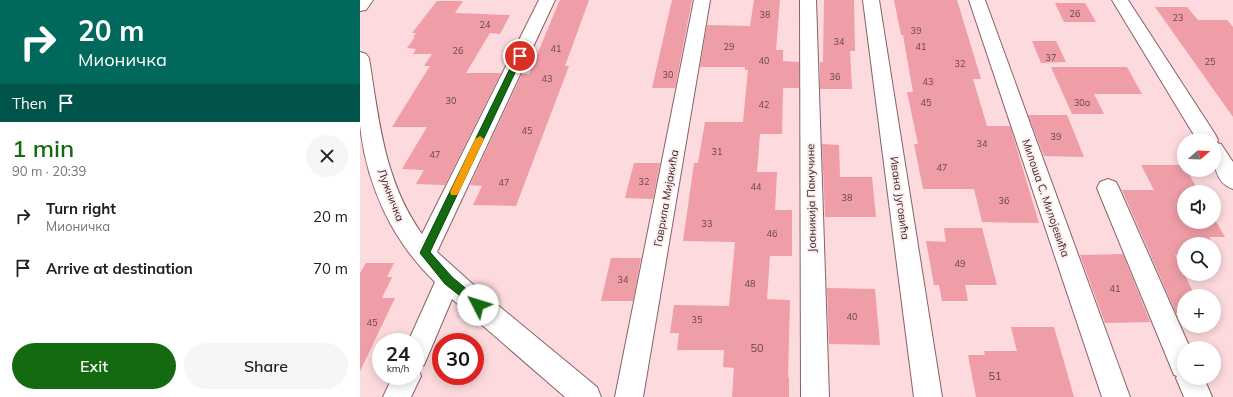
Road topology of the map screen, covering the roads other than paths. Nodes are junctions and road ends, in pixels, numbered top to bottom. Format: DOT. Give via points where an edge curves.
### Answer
graph roads {
  1 [pos="365,0"];
  2 [pos="547,0"];
  3 [pos="702,0"];
  4 [pos="808,0"];
  5 [pos="871,0"];
  6 [pos="977,0"];
  7 [pos="1120,0"];
  8 [pos="360,6"];
  9 [pos="360,58"];
  10 [pos="1204,133"];
  11 [pos="1221,161"];
  12 [pos="1233,180"];
  13 [pos="1108,188"];
  14 [pos="425,253"];
  15 [pos="448,280"];
  16 [pos="424,335"];
  17 [pos="1177,349"];
  18 [pos="402,385"];
  19 [pos="1193,385"];
  20 [pos="397,397"];
  21 [pos="586,397"];
  22 [pos="629,397"];
  23 [pos="815,397"];
  24 [pos="928,397"];
  25 [pos="1116,397"];
  26 [pos="1198,397"];
  1 -- 8 [label="street"];
  2 -- 14 [label="street"];
  3 -- 22 [label="street, Гаврила Мијакића"];
  4 -- 23 [label="street, Јоаникија Памучине"];
  5 -- 24 [label="street, Ивана Југовића"];
  6 -- 25 [label="street, Милоша С. Милојевића"];
  7 -- 10 [label="street"];
  9 -- 14 [label="street, Лужничка" via="371,130 382,179 406,233"];
  11 -- 12 [label="street"];
  13 -- 17 [label="street"];
  14 -- 15 [label="street, Лужничка"];
  15 -- 16 [label="street"];
  15 -- 21 [label="street, Лужничка"];
  18 -- 20 [label="street"];
  19 -- 26 [label="street"];
}
